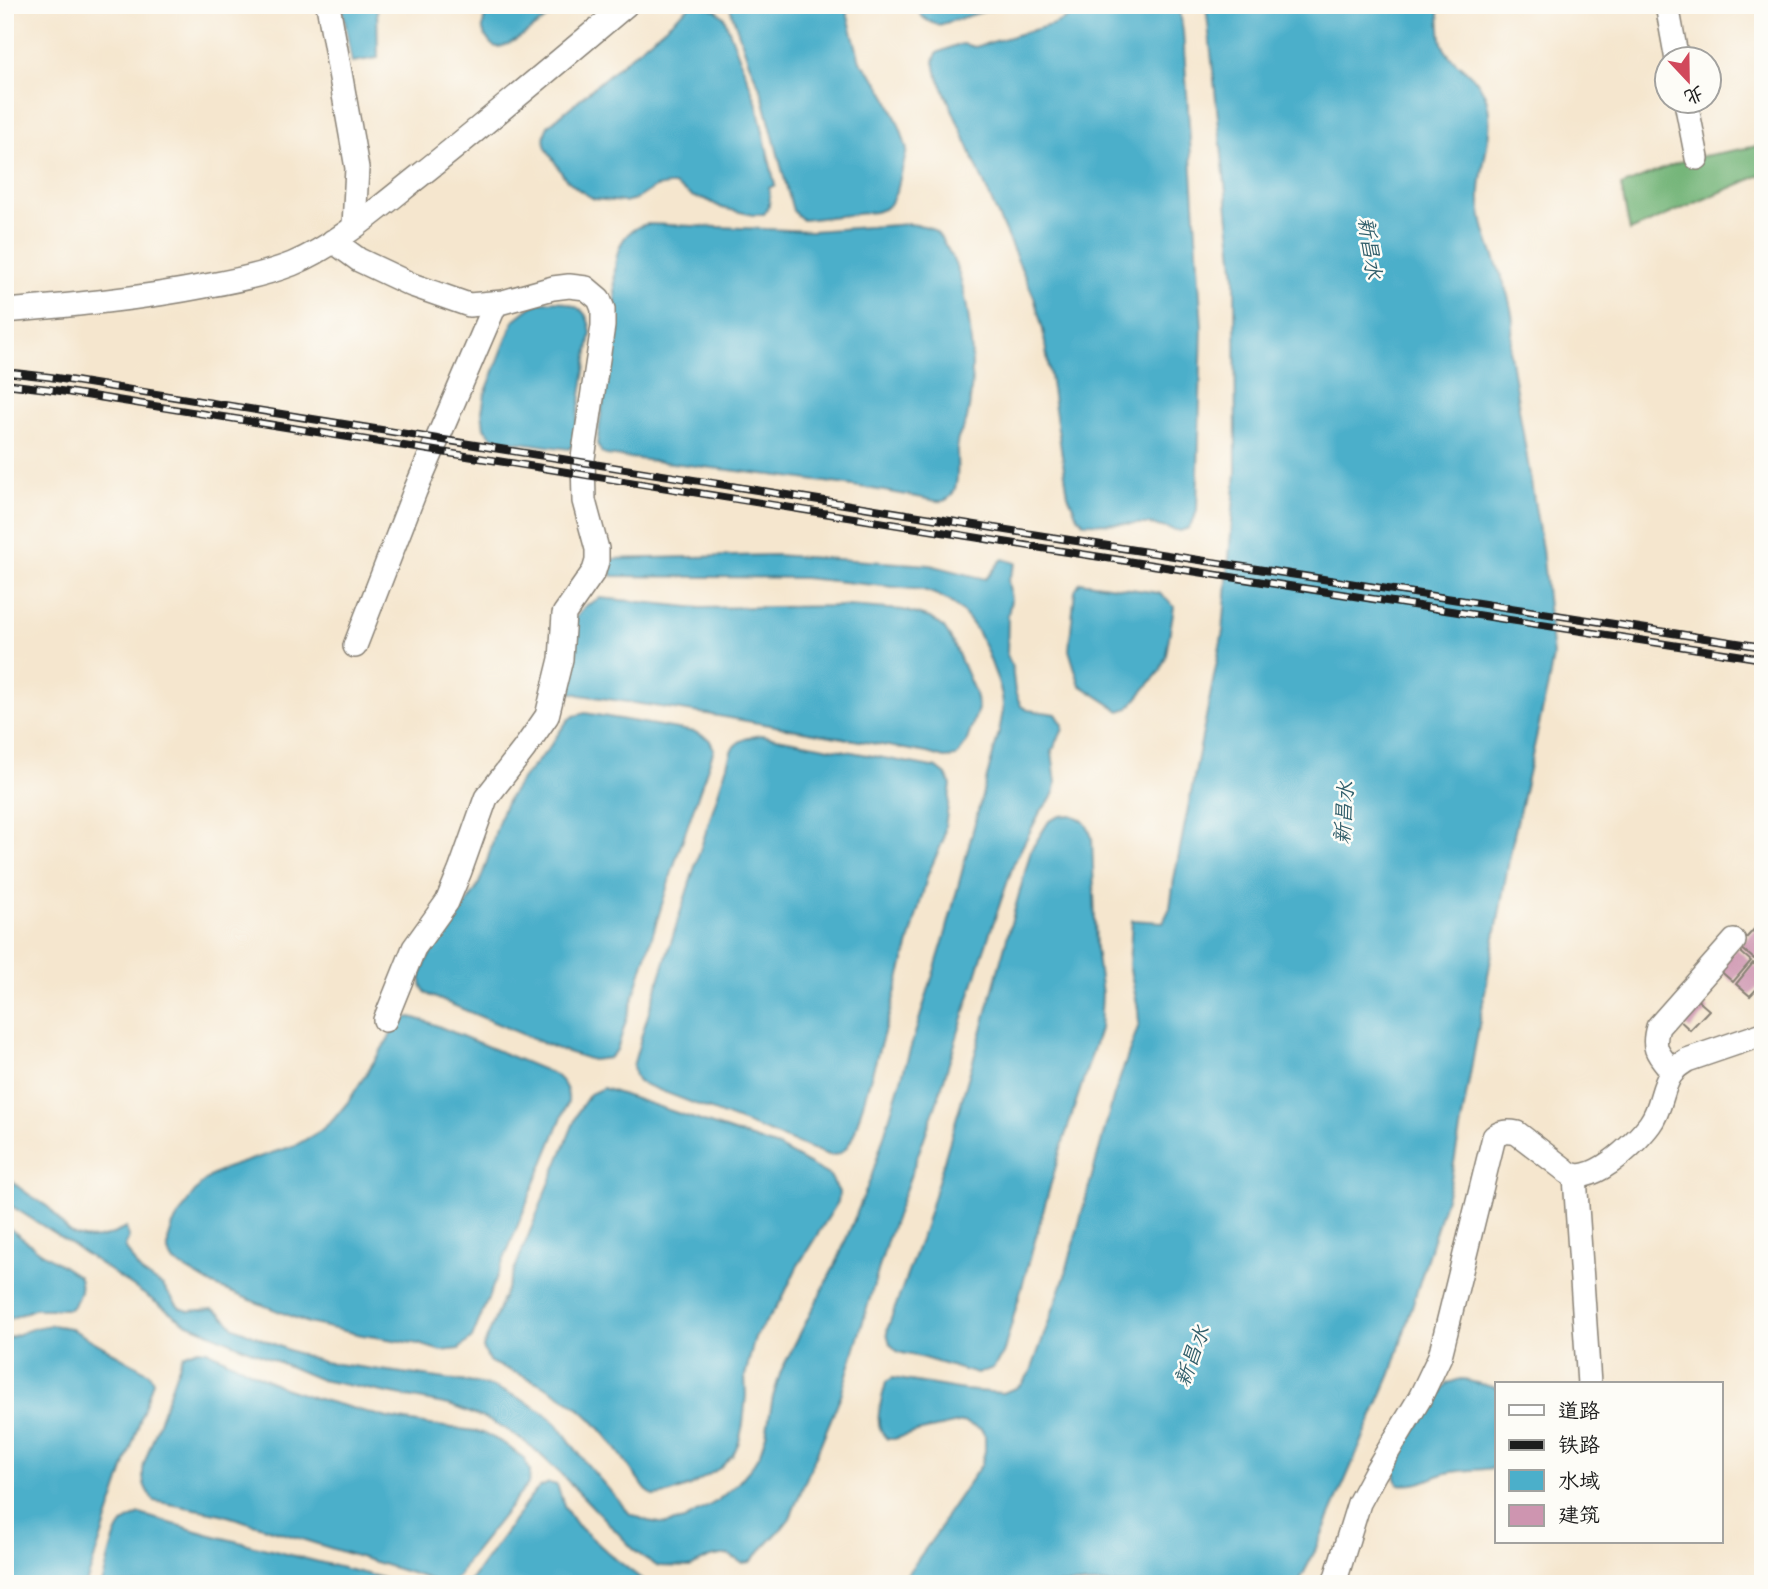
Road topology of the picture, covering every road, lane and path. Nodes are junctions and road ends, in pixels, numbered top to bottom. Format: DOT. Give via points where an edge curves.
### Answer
graph roads {
  1 [pos="328,5"];
  2 [pos="626,5"];
  3 [pos="1667,5"];
  4 [pos="1674,46"];
  5 [pos="1689,116"];
  6 [pos="1697,158"];
  7 [pos="354,226"];
  8 [pos="333,241"];
  9 [pos="496,303"];
  10 [pos="5,312"];
  11 [pos="355,646"];
  12 [pos="1734,941"];
  13 [pos="385,1020"];
  14 [pos="1763,1034"];
  15 [pos="1673,1072"];
  16 [pos="1575,1177"];
  17 [pos="1589,1382"];
  18 [pos="1335,1584"];
  1 -- 7 [label="street" via="357,167"];
  2 -- 7 [label="street"];
  3 -- 4 [label="street"];
  5 -- 6 [label="street"];
  7 -- 8 [label="street"];
  8 -- 9 [label="street" via="359,260 412,285 469,305"];
  8 -- 10 [label="street" via="291,264 219,284 114,302"];
  9 -- 11 [label="street"];
  9 -- 13 [label="street" via="569,286 586,288 603,309 583,458 584,501 597,561 564,614 561,660 547,716 486,799 456,881 414,948"];
  12 -- 15 [label="street" via="1658,1027 1656,1050"];
  14 -- 15 [label="street" via="1687,1060"];
  15 -- 16 [label="street" via="1649,1125 1604,1167"];
  16 -- 17 [label="street"];
  16 -- 18 [label="street" via="1517,1133 1503,1132 1494,1138 1440,1357 1359,1503"];
}
